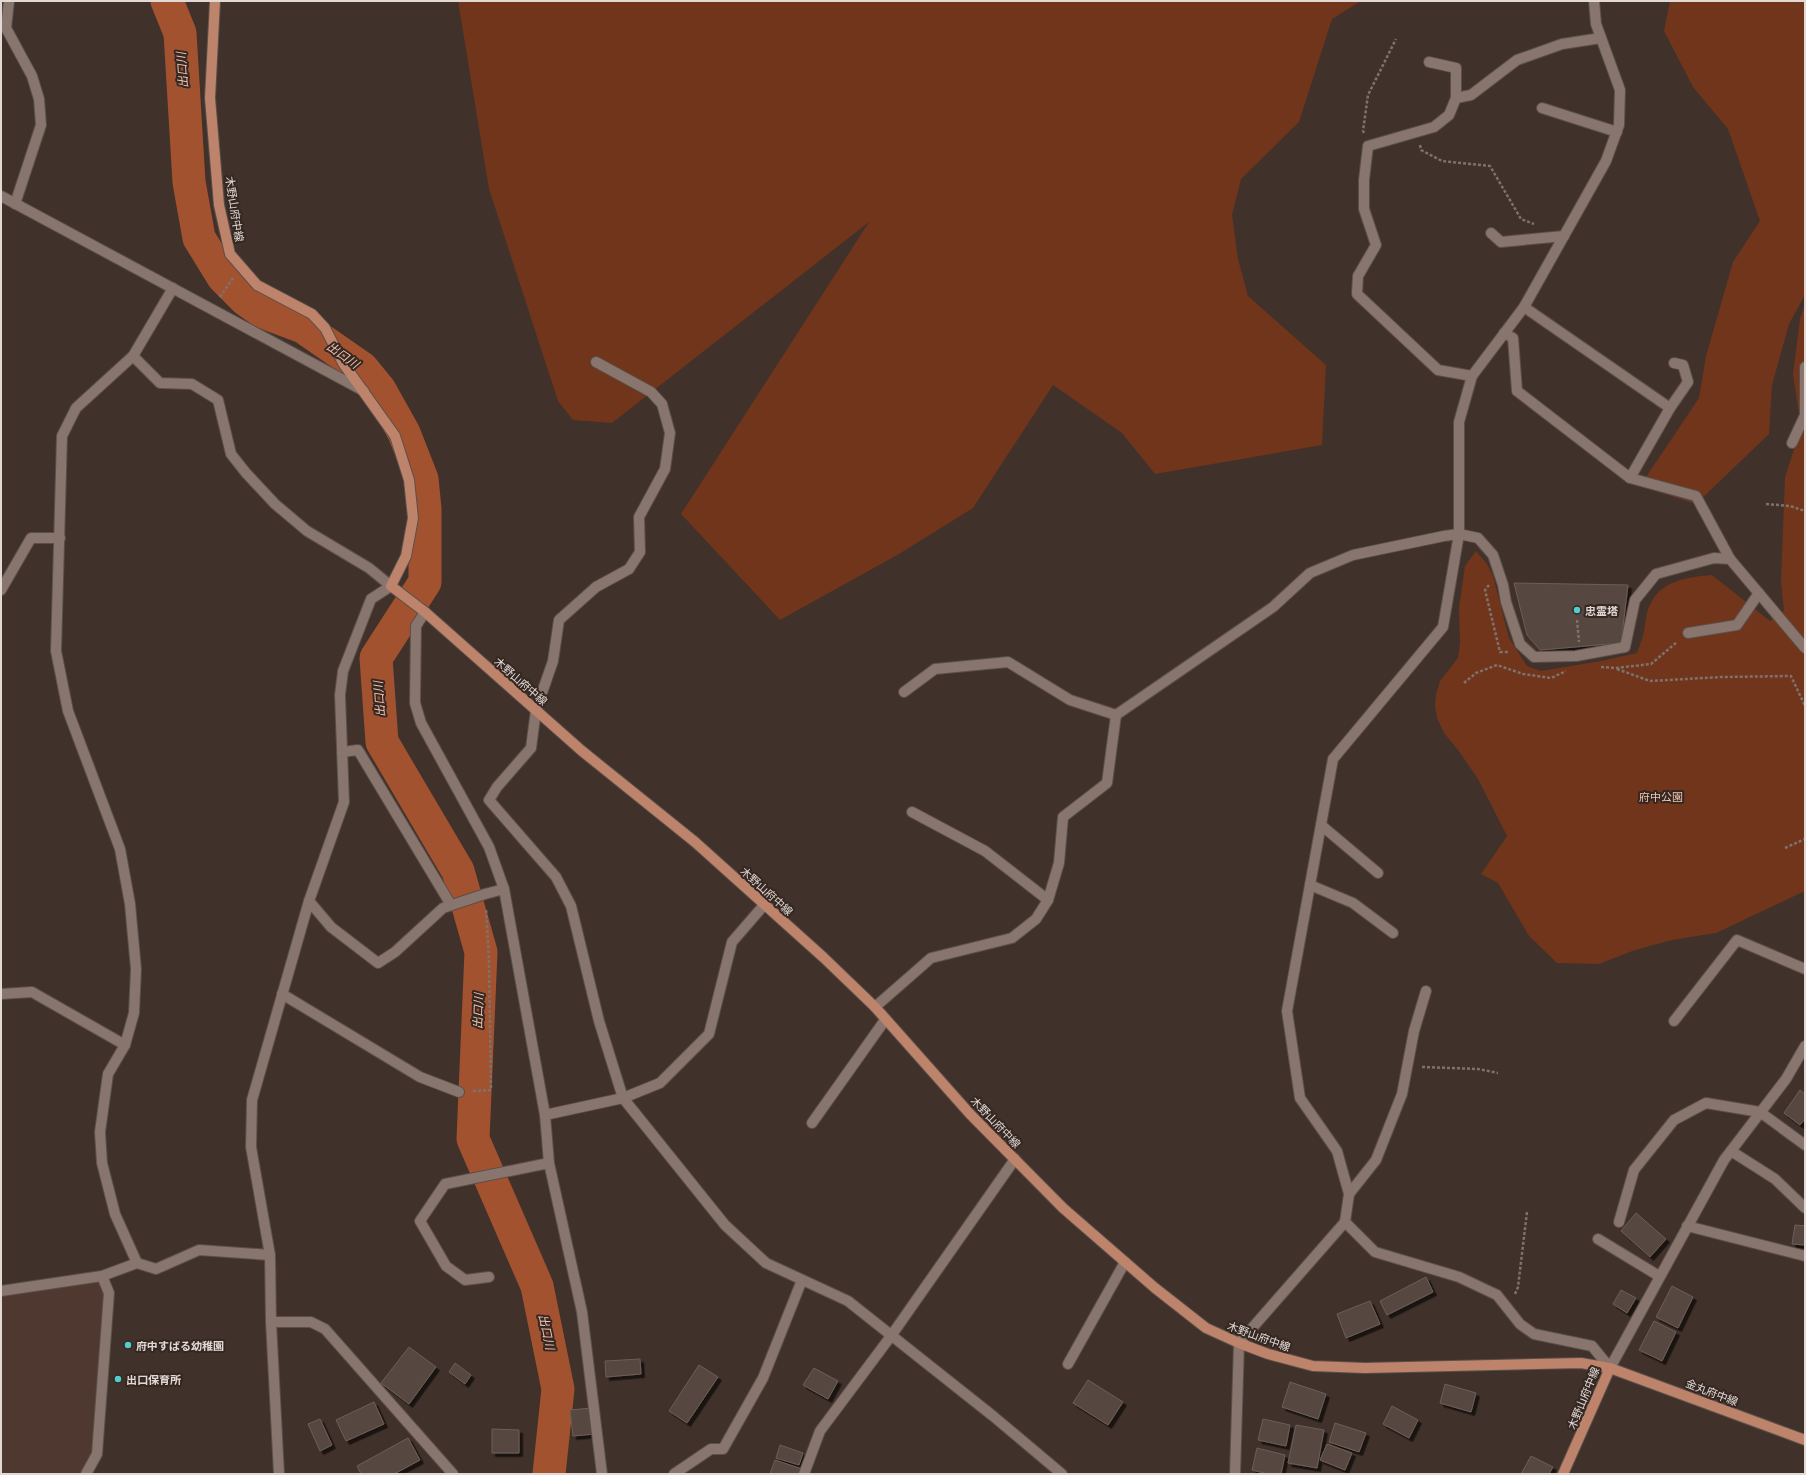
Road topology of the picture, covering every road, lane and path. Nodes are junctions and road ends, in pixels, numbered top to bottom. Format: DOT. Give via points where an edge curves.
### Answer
graph roads {
  1 [pos="9,1"];
  2 [pos="215,1"];
  3 [pos="1594,1"];
  4 [pos="1601,38"];
  5 [pos="1396,39"];
  6 [pos="1429,62"];
  7 [pos="1456,98"];
  8 [pos="1542,108"];
  9 [pos="1415,132"];
  10 [pos="1617,132"];
  11 [pos="1373,144"];
  12 [pos="1,196"];
  13 [pos="15,204"];
  14 [pos="1536,225"];
  15 [pos="1490,233"];
  16 [pos="1564,236"];
  17 [pos="242,267"];
  18 [pos="173,288"];
  19 [pos="1524,307"];
  20 [pos="211,309"];
  21 [pos="1504,333"];
  22 [pos="133,356"];
  23 [pos="596,362"];
  24 [pos="1674,363"];
  25 [pos="1805,367"];
  26 [pos="1472,376"];
  27 [pos="365,392"];
  28 [pos="1670,408"];
  29 [pos="1792,443"];
  30 [pos="1630,478"];
  31 [pos="1766,504"];
  32 [pos="1805,511"];
  33 [pos="1459,534"];
  34 [pos="60,538"];
  35 [pos="1730,559"];
  36 [pos="394,588"];
  37 [pos="1,590"];
  38 [pos="1759,593"];
  39 [pos="425,612"];
  40 [pos="1577,620"];
  41 [pos="1688,633"];
  42 [pos="1579,642"];
  43 [pos="1805,648"];
  44 [pos="1596,667"];
  45 [pos="1616,668"];
  46 [pos="1568,670"];
  47 [pos="1464,683"];
  48 [pos="904,692"];
  49 [pos="1805,706"];
  50 [pos="536,710"];
  51 [pos="1116,715"];
  52 [pos="342,752"];
  53 [pos="912,812"];
  54 [pos="1321,825"];
  55 [pos="1805,840"];
  56 [pos="1785,848"];
  57 [pos="1378,872"];
  58 [pos="1310,884"];
  59 [pos="504,889"];
  60 [pos="485,894"];
  61 [pos="1048,900"];
  62 [pos="309,901"];
  63 [pos="451,905"];
  64 [pos="764,905"];
  65 [pos="1393,933"];
  66 [pos="1805,969"];
  67 [pos="1426,991"];
  68 [pos="1,994"];
  69 [pos="282,994"];
  70 [pos="875,1006"];
  71 [pos="885,1020"];
  72 [pos="1674,1021"];
  73 [pos="125,1045"];
  74 [pos="1805,1046"];
  75 [pos="1407,1067"];
  76 [pos="1498,1073"];
  77 [pos="490,1090"];
  78 [pos="459,1092"];
  79 [pos="623,1098"];
  80 [pos="1760,1112"];
  81 [pos="545,1115"];
  82 [pos="812,1123"];
  83 [pos="1805,1145"];
  84 [pos="1731,1151"];
  85 [pos="1015,1159"];
  86 [pos="549,1162"];
  87 [pos="1348,1194"];
  88 [pos="1805,1208"];
  89 [pos="1527,1212"];
  90 [pos="1345,1222"];
  91 [pos="1618,1222"];
  92 [pos="1687,1226"];
  93 [pos="1598,1239"];
  94 [pos="270,1254"];
  95 [pos="1805,1256"];
  96 [pos="1125,1262"];
  97 [pos="138,1263"];
  98 [pos="102,1276"];
  99 [pos="1659,1276"];
  100 [pos="489,1277"];
  101 [pos="802,1280"];
  102 [pos="1,1291"];
  103 [pos="1508,1309"];
  104 [pos="271,1322"];
  105 [pos="890,1336"];
  106 [pos="1239,1344"];
  107 [pos="1068,1364"];
  108 [pos="1610,1368"];
  109 [pos="1805,1440"];
  110 [pos="86,1474"];
  111 [pos="280,1474"];
  112 [pos="453,1474"];
  113 [pos="602,1474"];
  114 [pos="674,1474"];
  115 [pos="804,1474"];
  116 [pos="1062,1474"];
  117 [pos="1235,1474"];
  118 [pos="1563,1474"];
  1 -- 13 [label="street" via="6,28 32,76 39,99 41,125"];
  2 -- 17 [label="main road, 木野山府中線" via="210,98 219,205 230,254"];
  3 -- 4 [label="street" via="1596,24"];
  4 -- 7 [label="street" via="1562,44 1517,60 1471,95"];
  4 -- 10 [label="street" via="1620,90"];
  5 -- 11 [label="path" via="1368,96 1363,131"];
  6 -- 7 [label="street" via="1456,68"];
  7 -- 9 [label="street" via="1449,115 1434,127"];
  8 -- 10 [label="street"];
  9 -- 11 [label="street"];
  9 -- 14 [label="path" via="1421,150 1442,161 1490,166 1521,219"];
  10 -- 16 [label="street" via="1606,161"];
  11 -- 26 [label="street" via="1368,146 1364,209 1376,245 1358,276 1357,294 1438,370"];
  12 -- 13 [label="street"];
  13 -- 18 [label="street"];
  15 -- 16 [label="street" via="1501,242"];
  16 -- 19 [label="street"];
  17 -- 20 [label="path"];
  17 -- 27 [label="main road, 木野山府中線" via="257,285 312,314 326,328 343,363"];
  18 -- 20 [label="street"];
  18 -- 22 [label="street"];
  19 -- 21 [label="street"];
  19 -- 28 [label="street"];
  20 -- 27 [label="street"];
  21 -- 26 [label="street"];
  21 -- 30 [label="street" via="1513,338 1517,391"];
  22 -- 34 [label="street" via="76,408 62,436"];
  22 -- 36 [label="street" via="160,383 192,384 218,400 231,454 275,504 307,531 369,568"];
  23 -- 50 [label="street" via="651,392 662,404 670,433 665,469 639,517 640,552 629,569 596,588 559,620 553,661"];
  24 -- 28 [label="street" via="1683,365 1688,382"];
  25 -- 29 [label="street" via="1805,414"];
  26 -- 33 [label="street" via="1459,422"];
  27 -- 36 [label="main road, 木野山府中線" via="396,436 409,480 413,518 406,556"];
  28 -- 30 [label="street"];
  30 -- 35 [label="street" via="1696,496"];
  31 -- 32 [label="path" via="1790,506"];
  33 -- 35 [label="street" via="1478,538 1493,555 1520,644 1534,657 1576,656 1625,647 1635,600 1656,574 1714,558"];
  33 -- 51 [label="street" via="1353,555 1310,573 1273,607"];
  33 -- 54 [label="street" via="1443,627 1333,758"];
  34 -- 37 [label="street" via="31,538"];
  34 -- 73 [label="street" via="56,651 68,711 120,849 130,904 136,969 134,1013"];
  35 -- 38 [label="street"];
  36 -- 39 [label="main road, 木野山府中線"];
  36 -- 52 [label="street" via="371,599 343,672 340,695"];
  38 -- 41 [label="street" via="1737,624"];
  38 -- 43 [label="street"];
  39 -- 50 [label="main road, 木野山府中線"];
  39 -- 59 [label="street" via="416,626 415,703 421,723 490,847"];
  40 -- 42 [label="path"];
  41 -- 45 [label="path" via="1651,664"];
  44 -- 45 [label="path"];
  45 -- 49 [label="path" via="1650,681 1791,676"];
  46 -- 47 [label="path" via="1551,678 1524,674 1497,665 1476,673"];
  48 -- 51 [label="street" via="935,669 1008,662 1070,700"];
  50 -- 64 [label="main road, 木野山府中線" via="582,751 695,842"];
  50 -- 79 [label="street" via="531,748 489,800 556,877 571,906 599,1021"];
  51 -- 61 [label="street" via="1107,783 1063,817 1059,863"];
  52 -- 62 [label="street" via="344,802"];
  52 -- 63 [label="street" via="358,750"];
  53 -- 61 [label="street" via="985,851"];
  54 -- 57 [label="street"];
  54 -- 58 [label="street"];
  55 -- 56 [label="path"];
  58 -- 65 [label="street" via="1353,903"];
  58 -- 87 [label="street" via="1287,1011 1300,1098 1337,1151"];
  59 -- 60 [label="street"];
  59 -- 81 [label="street"];
  60 -- 63 [label="street"];
  60 -- 77 [label="path" via="489,961"];
  61 -- 70 [label="street" via="1036,919 1012,938 931,958"];
  62 -- 63 [label="street" via="331,927 378,963 396,952 443,908"];
  62 -- 69 [label="street"];
  64 -- 70 [label="main road, 木野山府中線"];
  64 -- 79 [label="street" via="732,942 709,1034 660,1082"];
  66 -- 72 [label="street" via="1737,940"];
  67 -- 75 [label="street"];
  68 -- 73 [label="street" via="32,992"];
  69 -- 78 [label="street" via="420,1077"];
  69 -- 94 [label="street" via="252,1100 251,1147"];
  70 -- 71 [label="main road, 木野山府中線"];
  71 -- 82 [label="street"];
  71 -- 85 [label="main road, 木野山府中線" via="970,1114"];
  73 -- 97 [label="street" via="108,1074 100,1132 102,1163 115,1214"];
  74 -- 80 [label="street" via="1786,1079"];
  75 -- 76 [label="path" via="1478,1069"];
  75 -- 87 [label="street" via="1402,1094 1376,1160"];
  79 -- 81 [label="street"];
  79 -- 101 [label="street" via="725,1225 766,1263"];
  80 -- 83 [label="street"];
  80 -- 84 [label="street"];
  80 -- 91 [label="street" via="1706,1103 1674,1120 1634,1170"];
  81 -- 86 [label="street"];
  84 -- 88 [label="street" via="1775,1180"];
  84 -- 92 [label="street"];
  85 -- 96 [label="main road, 木野山府中線" via="1063,1208"];
  85 -- 105 [label="street"];
  86 -- 100 [label="street" via="444,1184 420,1221 446,1266 466,1280"];
  86 -- 113 [label="street" via="582,1312"];
  87 -- 90 [label="street"];
  89 -- 103 [label="path" via="1518,1287"];
  90 -- 103 [label="street" via="1375,1252 1459,1277 1497,1295"];
  90 -- 106 [label="street"];
  92 -- 95 [label="street"];
  92 -- 99 [label="street"];
  93 -- 99 [label="street"];
  94 -- 97 [label="street" via="199,1250 156,1269"];
  94 -- 104 [label="street"];
  96 -- 106 [label="main road, 木野山府中線" via="1206,1328"];
  96 -- 107 [label="street"];
  97 -- 98 [label="street"];
  98 -- 102 [label="street"];
  98 -- 110 [label="street" via="109,1293 97,1454"];
  99 -- 108 [label="street"];
  101 -- 105 [label="street" via="848,1301"];
  101 -- 114 [label="street" via="762,1378 723,1449 711,1449"];
  103 -- 108 [label="street" via="1520,1324 1534,1334 1592,1346"];
  104 -- 111 [label="street"];
  104 -- 112 [label="street" via="311,1322 325,1329"];
  105 -- 115 [label="street" via="820,1431"];
  105 -- 116 [label="street" via="993,1416"];
  106 -- 108 [label="main road, 木野山府中線" via="1313,1366 1365,1368 1581,1363"];
  106 -- 117 [label="street"];
  108 -- 109 [label="main road, 金丸府中線"];
  108 -- 118 [label="main road, 木野山府中線"];
}
